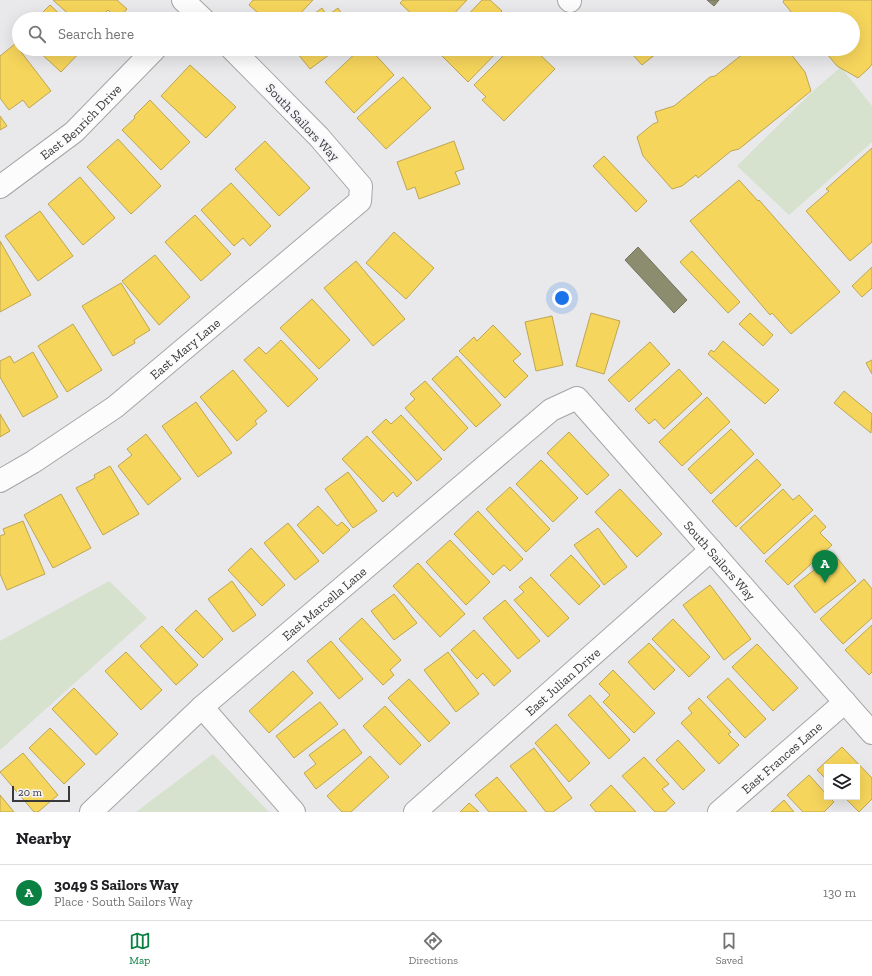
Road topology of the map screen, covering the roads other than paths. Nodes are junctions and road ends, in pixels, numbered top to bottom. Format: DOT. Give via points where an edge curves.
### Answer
graph roads {
  1 [pos="148,56"];
  2 [pos="239,56"];
  3 [pos="0,187"];
  4 [pos="360,201"];
  5 [pos="565,403"];
  6 [pos="0,482"];
  7 [pos="711,550"];
  8 [pos="844,702"];
  9 [pos="202,707"];
  10 [pos="872,733"];
  11 [pos="91,812"];
  12 [pos="294,812"];
  13 [pos="415,812"];
  14 [pos="719,812"];
  1 -- 3 [label="street, East Benrich Drive" via="74,132"];
  2 -- 4 [label="street, South Sailors Way" via="319,137 361,186"];
  4 -- 6 [label="street, East Mary Lane" via="115,407"];
  5 -- 7 [label="street, South Sailors Way" via="577,398"];
  5 -- 9 [label="street, East Marcella Lane" via="551,410"];
  7 -- 8 [label="street, South Sailors Way"];
  7 -- 13 [label="street, East Julian Drive"];
  8 -- 10 [label="street, South Sailors Way"];
  8 -- 14 [label="street, East Frances Lane"];
  9 -- 11 [label="street, East Marcella Lane"];
  9 -- 12 [label="street"];
}
